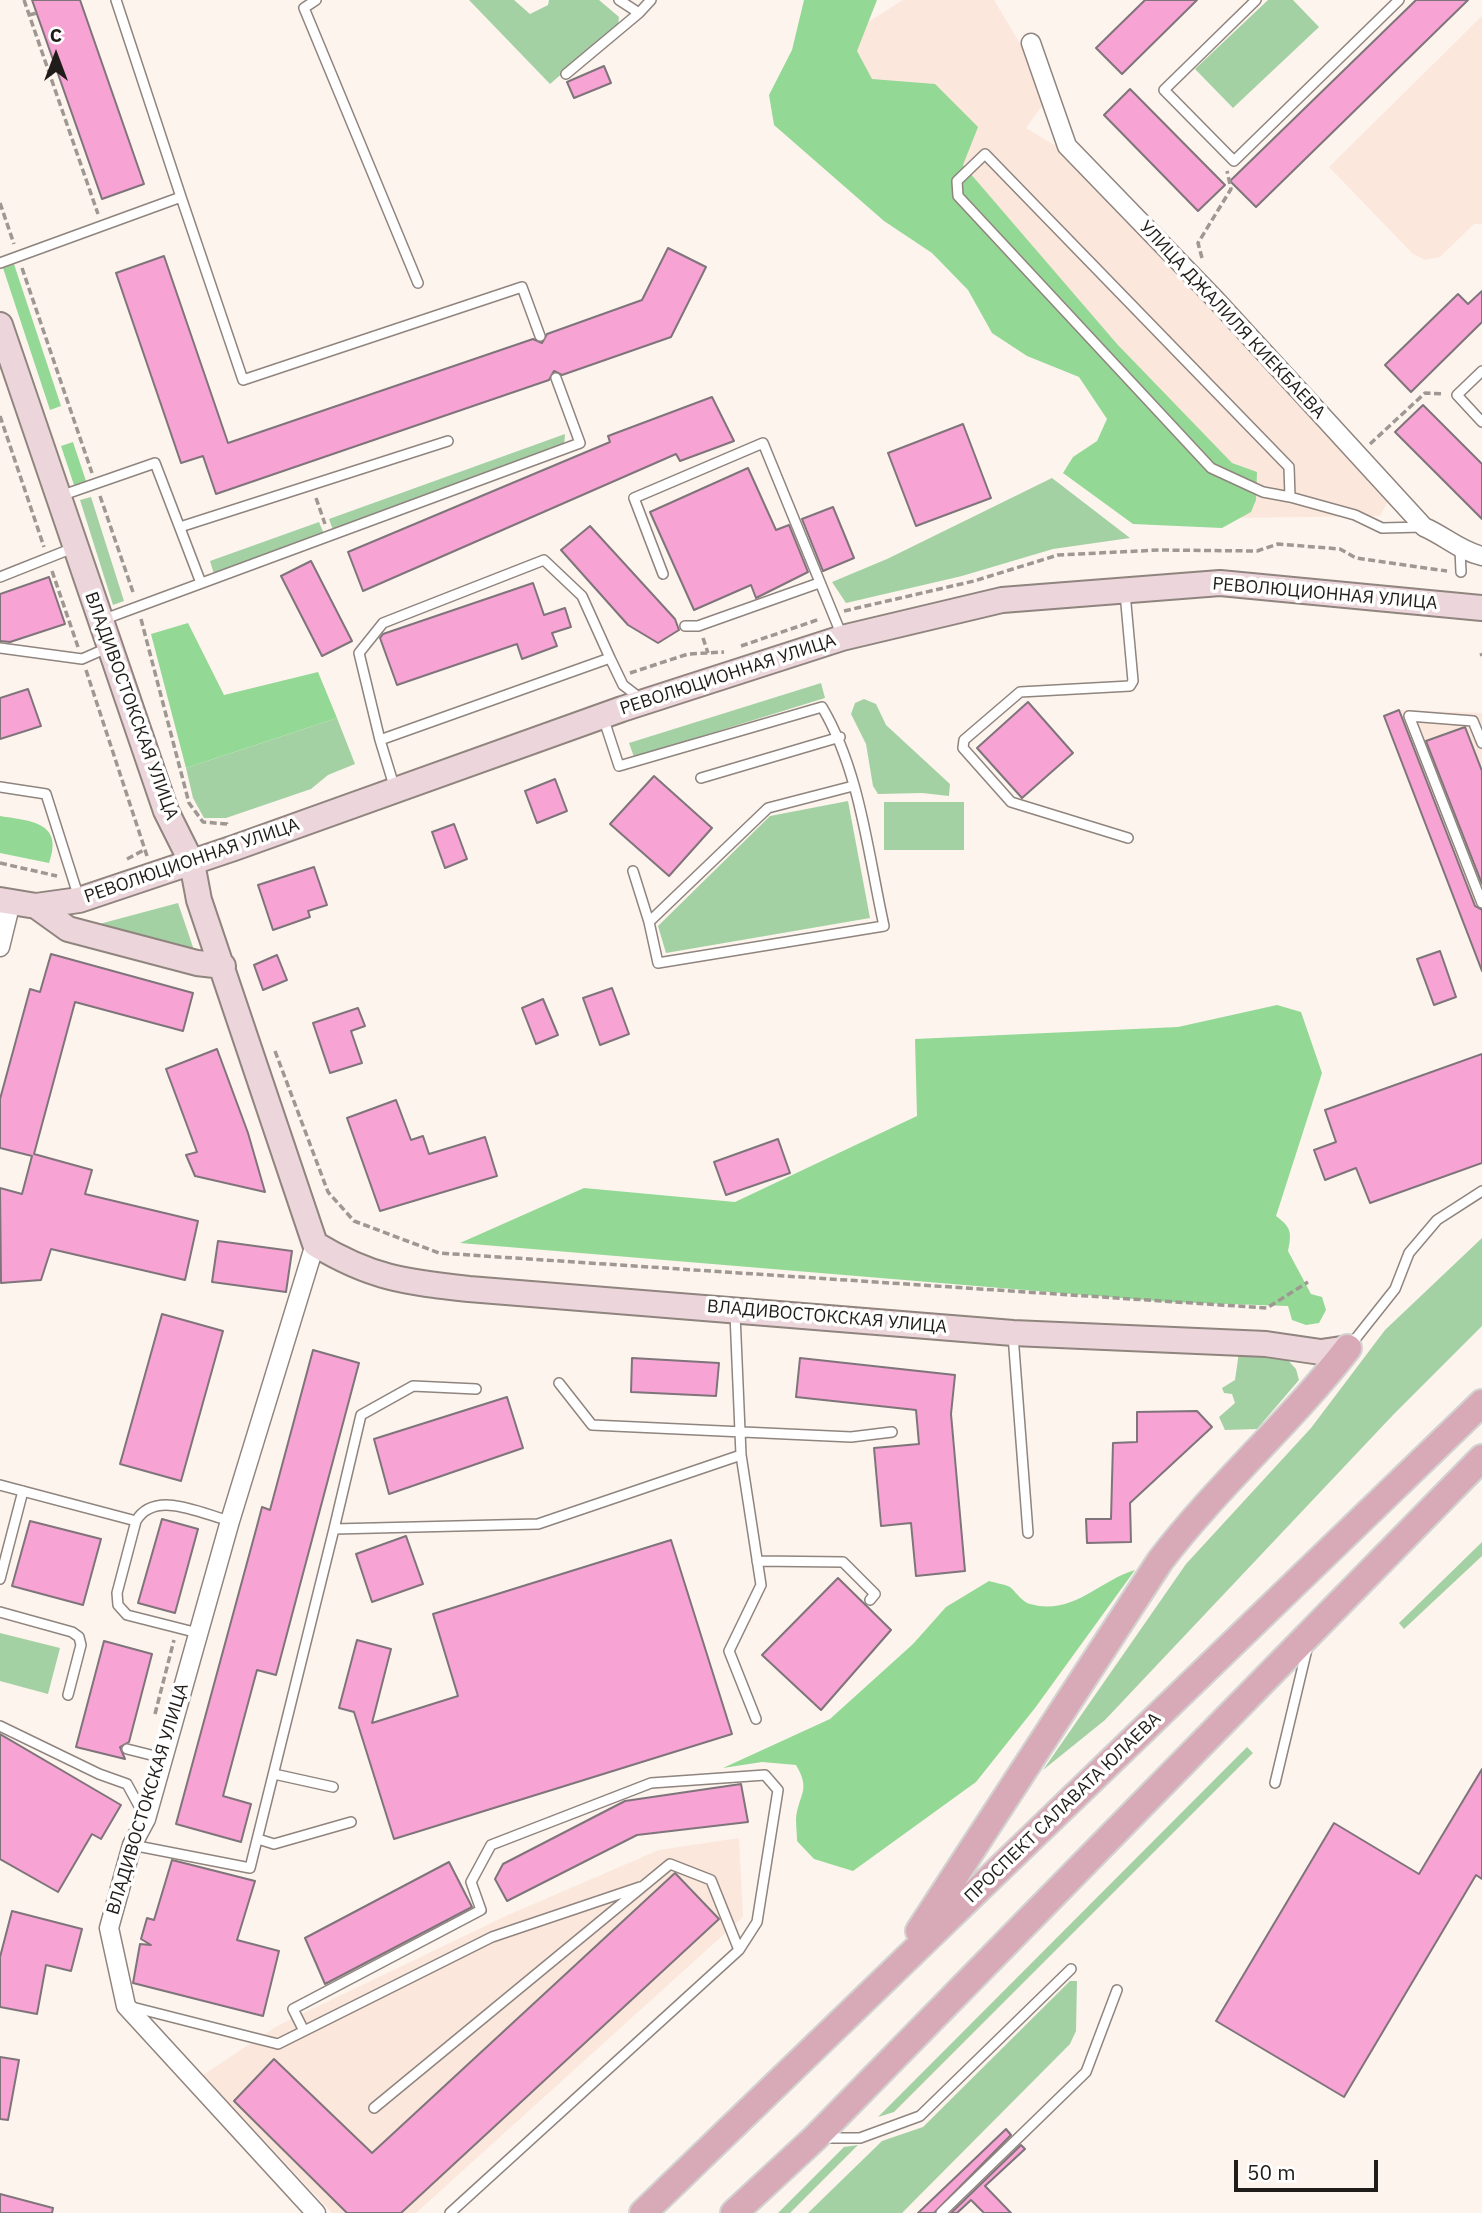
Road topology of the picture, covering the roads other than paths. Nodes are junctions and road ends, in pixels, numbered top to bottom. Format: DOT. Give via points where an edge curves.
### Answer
graph roads {
  1 [pos="116,0"];
  2 [pos="316,0"];
  3 [pos="619,0"];
  4 [pos="651,0"];
  5 [pos="1256,0"];
  6 [pos="1399,0"];
  7 [pos="639,13"];
  8 [pos="1031,43"];
  9 [pos="566,74"];
  10 [pos="181,197"];
  11 [pos="0,263"];
  12 [pos="418,283"];
  13 [pos="0,325"];
  14 [pos="540,336"];
  15 [pos="1482,371"];
  16 [pos="556,377"];
  17 [pos="1482,422"];
  18 [pos="448,441"];
  19 [pos="58,497"];
  20 [pos="1290,497"];
  21 [pos="180,527"];
  22 [pos="1424,527"];
  23 [pos="75,548"];
  24 [pos="1460,549"];
  25 [pos="1482,556"];
  26 [pos="1461,572"];
  27 [pos="663,574"];
  28 [pos="0,577"];
  29 [pos="201,583"];
  30 [pos="819,583"];
  31 [pos="1125,588"];
  32 [pos="1482,608"];
  33 [pos="100,620"];
  34 [pos="685,626"];
  35 [pos="842,638"];
  36 [pos="0,648"];
  37 [pos="108,648"];
  38 [pos="610,658"];
  39 [pos="645,702"];
  40 [pos="602,716"];
  41 [pos="840,737"];
  42 [pos="380,740"];
  43 [pos="1482,743"];
  44 [pos="701,778"];
  45 [pos="853,786"];
  46 [pos="0,787"];
  47 [pos="396,791"];
  48 [pos="1128,838"];
  49 [pos="192,863"];
  50 [pos="632,871"];
  51 [pos="79,900"];
  52 [pos="6,901"];
  53 [pos="1482,904"];
  54 [pos="36,906"];
  55 [pos="649,922"];
  56 [pos="0,947"];
  57 [pos="223,967"];
  58 [pos="1482,1192"];
  59 [pos="315,1244"];
  60 [pos="735,1308"];
  61 [pos="1013,1333"];
  62 [pos="1294,1348"];
  63 [pos="1348,1348"];
  64 [pos="559,1383"];
  65 [pos="476,1389"];
  66 [pos="1307,1400"];
  67 [pos="1482,1403"];
  68 [pos="740,1431"];
  69 [pos="892,1432"];
  70 [pos="741,1455"];
  71 [pos="1482,1458"];
  72 [pos="0,1485"];
  73 [pos="23,1491"];
  74 [pos="136,1521"];
  75 [pos="230,1521"];
  76 [pos="334,1529"];
  77 [pos="1028,1533"];
  78 [pos="757,1560"];
  79 [pos="0,1579"];
  80 [pos="870,1600"];
  81 [pos="0,1612"];
  82 [pos="198,1633"];
  83 [pos="1310,1636"];
  84 [pos="68,1695"];
  85 [pos="756,1719"];
  86 [pos="0,1726"];
  87 [pos="127,1749"];
  88 [pos="163,1758"];
  89 [pos="274,1773"];
  90 [pos="1275,1783"];
  91 [pos="333,1787"];
  92 [pos="146,1819"];
  93 [pos="351,1822"];
  94 [pos="258,1839"];
  95 [pos="132,1845"];
  96 [pos="645,1886"];
  97 [pos="738,1950"];
  98 [pos="1071,1969"];
  99 [pos="888,1977"];
  100 [pos="1117,1990"];
  101 [pos="126,2006"];
  102 [pos="304,2031"];
  103 [pos="374,2108"];
  104 [pos="816,2138"];
  105 [pos="316,2213"];
  106 [pos="450,2213"];
  107 [pos="643,2213"];
  108 [pos="734,2213"];
  109 [pos="941,2213"];
  1 -- 10 [label="lane"];
  2 -- 12 [label="lane" via="304,8"];
  3 -- 7 [label="lane"];
  4 -- 7 [label="lane"];
  5 -- 6 [label="lane" via="1164,90 1234,161"];
  7 -- 9 [label="lane"];
  8 -- 22 [label="street, УЛИЦА ДЖАЛИЛЯ КИЕКБАЕВА" via="1067,146"];
  10 -- 11 [label="lane"];
  10 -- 14 [label="lane" via="243,380 522,287"];
  13 -- 19 [label="street, ВЛАДИВОСТОКСКАЯ УЛИЦА"];
  15 -- 17 [label="lane" via="1457,395"];
  16 -- 29 [label="lane" via="580,443"];
  18 -- 21 [label="lane"];
  19 -- 21 [label="lane" via="155,463"];
  19 -- 23 [label="street, ВЛАДИВОСТОКСКАЯ УЛИЦА"];
  20 -- 20 [label="lane" via="1289,467 985,154 957,181 958,196 1211,468 1263,492"];
  20 -- 22 [label="lane" via="1355,514 1382,528"];
  21 -- 29 [label="lane"];
  22 -- 24 [label="street, УЛИЦА ДЖАЛИЛЯ КИЕКБАЕВА" via="1451,539"];
  23 -- 28 [label="lane"];
  23 -- 33 [label="street, ВЛАДИВОСТОКСКАЯ УЛИЦА"];
  24 -- 25 [label="street, УЛИЦА ДЖАЛИЛЯ КИЕКБАЕВА"];
  24 -- 26 [label="lane"];
  27 -- 30 [label="lane" via="634,498 763,443"];
  29 -- 33 [label="lane"];
  30 -- 34 [label="lane" via="698,626"];
  30 -- 35 [label="lane"];
  31 -- 32 [label="street, РЕВОЛЮЦИОННАЯ УЛИЦА" via="1220,583"];
  31 -- 35 [label="street, РЕВОЛЮЦИОННАЯ УЛИЦА" via="1002,600"];
  31 -- 48 [label="lane" via="1130,686 1020,692 964,740 963,748 1011,802"];
  33 -- 37 [label="street, ВЛАДИВОСТОКСКАЯ УЛИЦА"];
  35 -- 39 [label="street, РЕВОЛЮЦИОННАЯ УЛИЦА"];
  36 -- 37 [label="lane" via="82,659"];
  37 -- 49 [label="street, ВЛАДИВОСТОКСКАЯ УЛИЦА" via="166,811"];
  38 -- 39 [label="lane" via="623,685"];
  38 -- 42 [label="lane"];
  38 -- 42 [label="lane" via="582,596 544,560 383,623 359,653"];
  39 -- 40 [label="street, РЕВОЛЮЦИОННАЯ УЛИЦА"];
  40 -- 41 [label="lane" via="619,766 822,707"];
  40 -- 47 [label="street, РЕВОЛЮЦИОННАЯ УЛИЦА"];
  41 -- 44 [label="lane"];
  41 -- 45 [label="lane"];
  42 -- 47 [label="lane"];
  43 -- 53 [label="lane" via="1474,721 1409,716"];
  45 -- 55 [label="lane" via="768,808"];
  45 -- 55 [label="lane" via="884,926 658,963"];
  46 -- 51 [label="lane" via="46,794"];
  47 -- 49 [label="street, РЕВОЛЮЦИОННАЯ УЛИЦА"];
  49 -- 51 [label="street, РЕВОЛЮЦИОННАЯ УЛИЦА"];
  49 -- 57 [label="street, ВЛАДИВОСТОКСКАЯ УЛИЦА" via="199,900"];
  50 -- 55 [label="lane"];
  51 -- 54 [label="street, РЕВОЛЮЦИОННАЯ УЛИЦА"];
  52 -- 54 [label="street, РЕВОЛЮЦИОННАЯ УЛИЦА"];
  52 -- 56 [label="street"];
  54 -- 57 [label="street" via="68,929"];
  57 -- 59 [label="street, ВЛАДИВОСТОКСКАЯ УЛИЦА"];
  58 -- 63 [label="lane" via="1437,1220 1409,1253 1395,1289"];
  59 -- 60 [label="street, ВЛАДИВОСТОКСКАЯ УЛИЦА" via="351,1266 402,1281"];
  59 -- 75 [label="street, ВЛАДИВОСТОКСКАЯ УЛИЦА"];
  60 -- 61 [label="street, ВЛАДИВОСТОКСКАЯ УЛИЦА"];
  60 -- 68 [label="lane"];
  61 -- 62 [label="street, ВЛАДИВОСТОКСКАЯ УЛИЦА"];
  61 -- 77 [label="lane"];
  62 -- 63 [label="street, ВЛАДИВОСТОКСКАЯ УЛИЦА" via="1321,1352"];
  62 -- 66 [label="street" via="1310,1363"];
  63 -- 66 [label="main road"];
  64 -- 68 [label="lane" via="592,1425"];
  65 -- 76 [label="lane" via="413,1386 361,1415"];
  66 -- 99 [label="main road" via="1187,1525 1160,1560"];
  67 -- 99 [label="main road, ПРОСПЕКТ САЛАВАТА ЮЛАЕВА"];
  68 -- 69 [label="lane" via="851,1437"];
  68 -- 70 [label="lane"];
  70 -- 76 [label="lane" via="538,1524"];
  70 -- 78 [label="lane"];
  71 -- 83 [label="main road"];
  72 -- 73 [label="lane"];
  73 -- 74 [label="lane"];
  73 -- 79 [label="lane"];
  74 -- 75 [label="lane" via="147,1507 164,1504"];
  74 -- 82 [label="lane" via="118,1605 127,1615"];
  75 -- 82 [label="street, ВЛАДИВОСТОКСКАЯ УЛИЦА"];
  76 -- 89 [label="lane"];
  78 -- 80 [label="lane" via="843,1562 875,1594"];
  78 -- 85 [label="lane" via="761,1585 729,1651"];
  81 -- 84 [label="lane" via="79,1637"];
  82 -- 88 [label="street, ВЛАДИВОСТОКСКАЯ УЛИЦА"];
  83 -- 90 [label="lane"];
  83 -- 104 [label="main road"];
  86 -- 92 [label="lane" via="127,1784"];
  87 -- 88 [label="lane"];
  88 -- 92 [label="street, ВЛАДИВОСТОКСКАЯ УЛИЦА"];
  89 -- 91 [label="lane"];
  89 -- 94 [label="lane"];
  92 -- 95 [label="street, ВЛАДИВОСТОКСКАЯ УЛИЦА"];
  93 -- 94 [label="lane" via="274,1844"];
  94 -- 95 [label="lane" via="250,1868"];
  95 -- 101 [label="street, ВЛАДИВОСТОКСКАЯ УЛИЦА" via="108,1928"];
  96 -- 97 [label="lane" via="670,1864 711,1880"];
  96 -- 102 [label="lane" via="492,1937"];
  96 -- 103 [label="lane"];
  97 -- 102 [label="lane" via="757,1922 778,1790 765,1775 650,1783 491,1845 471,1882 481,1910 293,2009"];
  97 -- 106 [label="lane"];
  98 -- 104 [label="lane" via="920,2116 860,2138"];
  99 -- 107 [label="main road, ПРОСПЕКТ САЛАВАТА ЮЛАЕВА"];
  100 -- 109 [label="lane" via="1086,2072"];
  101 -- 102 [label="lane" via="278,2045"];
  101 -- 105 [label="street, ВЛАДИВОСТОКСКАЯ УЛИЦА"];
  104 -- 108 [label="main road"];
}
